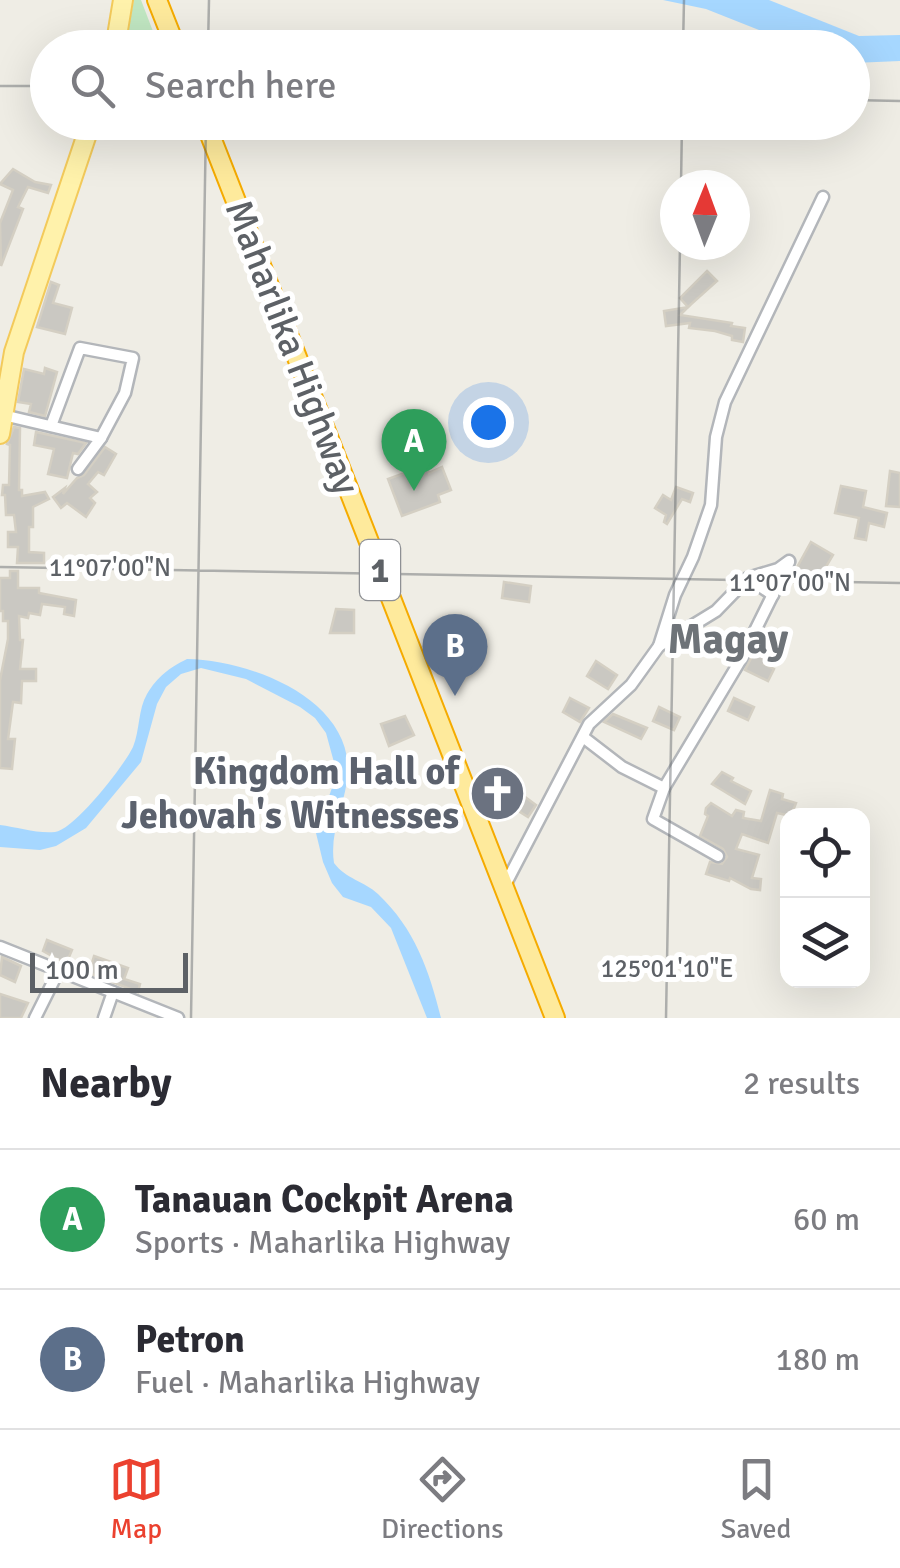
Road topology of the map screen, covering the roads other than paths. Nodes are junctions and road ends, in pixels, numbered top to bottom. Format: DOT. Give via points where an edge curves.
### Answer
graph roads {
  1 [pos="123,0"];
  2 [pos="156,0"];
  3 [pos="118,30"];
  4 [pos="168,30"];
  5 [pos="85,140"];
  6 [pos="212,140"];
  7 [pos="823,197"];
  8 [pos="1,424"];
  9 [pos="51,426"];
  10 [pos="101,438"];
  11 [pos="78,469"];
  12 [pos="748,578"];
  13 [pos="774,596"];
  14 [pos="659,646"];
  15 [pos="582,737"];
  16 [pos="664,788"];
  17 [pos="718,856"];
  18 [pos="504,888"];
  19 [pos="0,947"];
  20 [pos="59,970"];
  21 [pos="113,992"];
  22 [pos="35,1018"];
  23 [pos="104,1018"];
  24 [pos="178,1018"];
  25 [pos="555,1018"];
  1 -- 3 [label="main road"];
  2 -- 4 [label="highway"];
  5 -- 8 [label="main road" via="28,307"];
  6 -- 18 [label="highway, Maharlika Highway / 1"];
  7 -- 14 [label="street" via="725,402 711,505"];
  8 -- 9 [label="street"];
  9 -- 10 [label="street"];
  9 -- 10 [label="street" via="80,348 133,358 125,393"];
  10 -- 11 [label="street"];
  12 -- 13 [label="street"];
  12 -- 13 [label="street" via="789,561"];
  12 -- 14 [label="street" via="716,611"];
  13 -- 16 [label="street"];
  14 -- 15 [label="street"];
  15 -- 16 [label="street"];
  15 -- 18 [label="street"];
  16 -- 17 [label="street" via="654,819"];
  18 -- 25 [label="highway, Maharlika Highway / 1"];
  19 -- 20 [label="street"];
  20 -- 21 [label="street"];
  20 -- 22 [label="street"];
  21 -- 23 [label="street"];
  21 -- 24 [label="street"];
}
